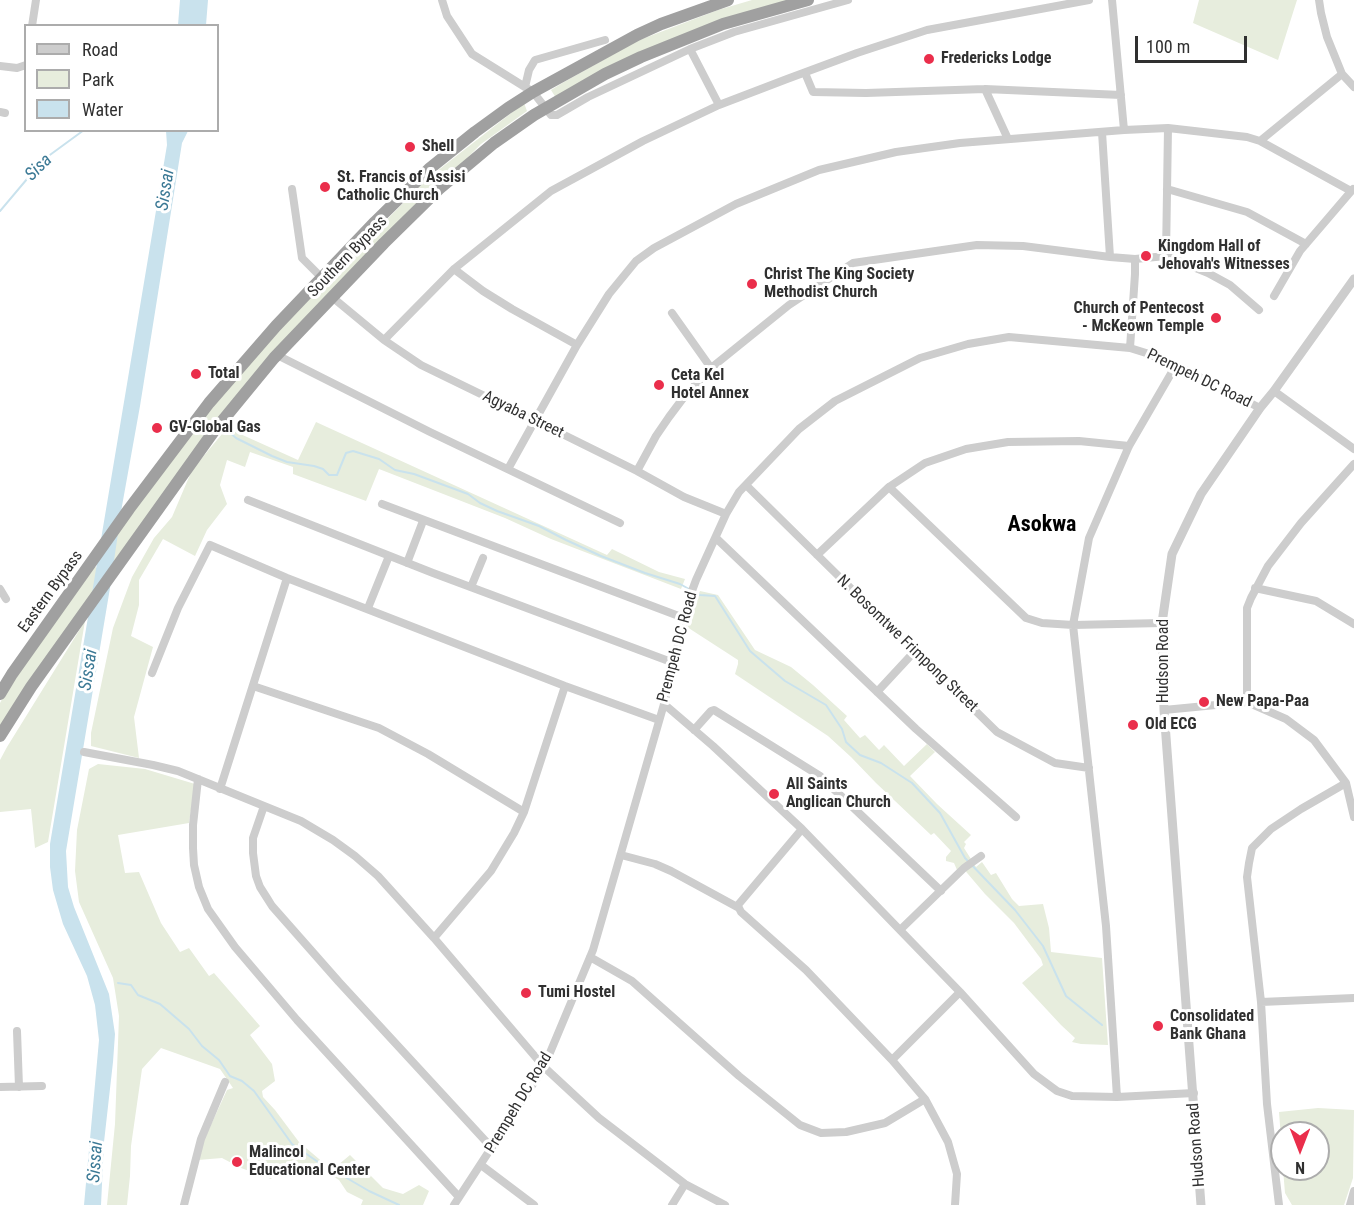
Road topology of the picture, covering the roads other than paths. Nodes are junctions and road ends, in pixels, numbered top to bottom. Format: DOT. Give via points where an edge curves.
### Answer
graph roads {
  1 [pos="36,0"];
  2 [pos="442,0"];
  3 [pos="728,0"];
  4 [pos="808,0"];
  5 [pos="849,0"];
  6 [pos="1089,0"];
  7 [pos="1112,0"];
  8 [pos="1319,0"];
  9 [pos="32,24"];
  10 [pos="605,40"];
  11 [pos="690,49"];
  12 [pos="0,66"];
  13 [pos="24,66"];
  14 [pos="805,73"];
  15 [pos="1342,74"];
  16 [pos="1354,87"];
  17 [pos="984,89"];
  18 [pos="529,90"];
  19 [pos="1121,95"];
  20 [pos="719,105"];
  21 [pos="546,108"];
  22 [pos="1167,128"];
  23 [pos="1124,130"];
  24 [pos="1102,132"];
  25 [pos="1008,139"];
  26 [pos="1260,141"];
  27 [pos="292,189"];
  28 [pos="1167,189"];
  29 [pos="1352,190"];
  30 [pos="1306,244"];
  31 [pos="1166,256"];
  32 [pos="1110,257"];
  33 [pos="1135,259"];
  34 [pos="454,269"];
  35 [pos="322,278"];
  36 [pos="1354,279"];
  37 [pos="1274,296"];
  38 [pos="332,297"];
  39 [pos="1259,310"];
  40 [pos="672,313"];
  41 [pos="384,340"];
  42 [pos="577,345"];
  43 [pos="1130,348"];
  44 [pos="277,355"];
  45 [pos="1176,365"];
  46 [pos="711,368"];
  47 [pos="1274,391"];
  48 [pos="1260,408"];
  49 [pos="536,421"];
  50 [pos="1129,446"];
  51 [pos="1354,449"];
  52 [pos="1354,464"];
  53 [pos="508,469"];
  54 [pos="637,471"];
  55 [pos="746,485"];
  56 [pos="889,487"];
  57 [pos="248,500"];
  58 [pos="382,504"];
  59 [pos="129,509"];
  60 [pos="726,514"];
  61 [pos="423,520"];
  62 [pos="620,523"];
  63 [pos="716,538"];
  64 [pos="816,555"];
  65 [pos="389,556"];
  66 [pos="483,558"];
  67 [pos="407,563"];
  68 [pos="287,578"];
  69 [pos="471,587"];
  70 [pos="1255,588"];
  71 [pos="0,589"];
  72 [pos="6,599"];
  73 [pos="368,609"];
  74 [pos="684,618"];
  75 [pos="1162,623"];
  76 [pos="1354,624"];
  77 [pos="1073,625"];
  78 [pos="915,651"];
  79 [pos="674,663"];
  80 [pos="152,673"];
  81 [pos="253,686"];
  82 [pos="566,686"];
  83 [pos="876,692"];
  84 [pos="0,694"];
  85 [pos="1247,702"];
  86 [pos="663,704"];
  87 [pos="1164,710"];
  88 [pos="659,720"];
  89 [pos="694,730"];
  90 [pos="0,736"];
  91 [pos="84,752"];
  92 [pos="1089,768"];
  93 [pos="198,779"];
  94 [pos="1346,783"];
  95 [pos="220,789"];
  96 [pos="264,806"];
  97 [pos="524,812"];
  98 [pos="1017,817"];
  99 [pos="1354,817"];
  100 [pos="802,829"];
  101 [pos="621,855"];
  102 [pos="981,856"];
  103 [pos="941,891"];
  104 [pos="738,908"];
  105 [pos="900,930"];
  106 [pos="434,938"];
  107 [pos="590,957"];
  108 [pos="960,992"];
  109 [pos="1354,998"];
  110 [pos="1261,1002"];
  111 [pos="17,1031"];
  112 [pos="892,1060"];
  113 [pos="544,1066"];
  114 [pos="225,1082"];
  115 [pos="42,1086"];
  116 [pos="0,1087"];
  117 [pos="19,1087"];
  118 [pos="1194,1094"];
  119 [pos="1117,1097"];
  120 [pos="925,1099"];
  121 [pos="492,1148"];
  122 [pos="481,1165"];
  123 [pos="685,1184"];
  124 [pos="1354,1191"];
  125 [pos="459,1197"];
  126 [pos="184,1205"];
  127 [pos="454,1205"];
  128 [pos="534,1205"];
  129 [pos="672,1205"];
  130 [pos="725,1205"];
  131 [pos="955,1205"];
  132 [pos="1201,1205"];
  133 [pos="1279,1205"];
  134 [pos="1350,1205"];
  1 -- 9 [label="street"];
  2 -- 18 [label="street" via="447,16 472,54"];
  3 -- 18 [label="highway, Southern Bypass" via="661,24"];
  4 -- 21 [label="highway, Southern Bypass" via="683,39 605,74"];
  5 -- 11 [label="street" via="734,32"];
  6 -- 14 [label="street" via="927,30"];
  7 -- 19 [label="street"];
  8 -- 15 [label="street" via="1327,37"];
  10 -- 18 [label="street" via="536,60 529,70"];
  11 -- 20 [label="street"];
  11 -- 21 [label="street" via="557,115 551,115"];
  12 -- 13 [label="street"];
  14 -- 17 [label="street" via="813,92"];
  14 -- 20 [label="street"];
  15 -- 16 [label="street"];
  15 -- 26 [label="street"];
  17 -- 19 [label="street"];
  17 -- 25 [label="street"];
  18 -- 21 [label="street"];
  18 -- 35 [label="highway, Southern Bypass" via="429,169"];
  19 -- 23 [label="street"];
  20 -- 34 [label="street" via="551,191"];
  21 -- 38 [label="highway, Southern Bypass" via="494,143 439,189"];
  22 -- 23 [label="street"];
  22 -- 26 [label="street"];
  22 -- 28 [label="street"];
  23 -- 24 [label="street"];
  24 -- 25 [label="street"];
  24 -- 32 [label="street"];
  25 -- 42 [label="street" via="896,152 819,170 736,204 636,261 609,294"];
  26 -- 29 [label="street"];
  27 -- 35 [label="street" via="302,258"];
  28 -- 30 [label="street" via="1247,212"];
  28 -- 31 [label="street"];
  29 -- 30 [label="street"];
  30 -- 37 [label="street"];
  31 -- 33 [label="street"];
  31 -- 39 [label="street" via="1230,285"];
  32 -- 33 [label="street"];
  32 -- 46 [label="street" via="1023,246 977,245 853,263 789,305"];
  33 -- 43 [label="street"];
  34 -- 41 [label="street"];
  34 -- 42 [label="street" via="502,303"];
  35 -- 59 [label="highway, Southern Bypass" via="209,403"];
  36 -- 47 [label="street, Hudson Road"];
  38 -- 41 [label="street, Agyaba Street"];
  38 -- 44 [label="highway, Southern Bypass"];
  40 -- 46 [label="street"];
  41 -- 49 [label="street, Agyaba Street" via="421,365"];
  42 -- 49 [label="street"];
  43 -- 45 [label="street, Prempeh DC Road"];
  43 -- 55 [label="street, Prempeh DC Road" via="1009,337 920,358 835,401 799,429"];
  44 -- 53 [label="street"];
  44 -- 90 [label="highway, Southern Bypass" via="214,430"];
  45 -- 48 [label="street, Prempeh DC Road"];
  45 -- 50 [label="street"];
  46 -- 54 [label="street" via="669,417"];
  47 -- 48 [label="street, Hudson Road"];
  47 -- 51 [label="street"];
  48 -- 75 [label="street, Hudson Road" via="1202,494 1176,544"];
  49 -- 53 [label="street"];
  49 -- 54 [label="street, Agyaba Street"];
  50 -- 56 [label="street" via="1079,441 1008,442 977,447 925,463"];
  50 -- 77 [label="street" via="1089,538"];
  52 -- 70 [label="street" via="1301,523"];
  53 -- 62 [label="street"];
  54 -- 60 [label="street, Agyaba Street"];
  55 -- 60 [label="street, Prempeh DC Road"];
  55 -- 64 [label="street, N. Bosomtwe Frimpong Street"];
  56 -- 64 [label="street"];
  56 -- 77 [label="street" via="1026,618"];
  57 -- 65 [label="street"];
  58 -- 61 [label="street"];
  59 -- 84 [label="highway, Eastern Bypass"];
  60 -- 63 [label="street, Prempeh DC Road"];
  61 -- 67 [label="street"];
  61 -- 74 [label="street"];
  63 -- 74 [label="street, Prempeh DC Road"];
  63 -- 83 [label="street"];
  64 -- 78 [label="street, N. Bosomtwe Frimpong Street"];
  65 -- 67 [label="street"];
  65 -- 73 [label="street"];
  66 -- 69 [label="street"];
  67 -- 69 [label="street"];
  68 -- 73 [label="street"];
  68 -- 80 [label="street" via="210,545"];
  68 -- 81 [label="street"];
  69 -- 79 [label="street"];
  70 -- 76 [label="street" via="1316,601"];
  70 -- 85 [label="street" via="1247,608"];
  71 -- 72 [label="street"];
  73 -- 82 [label="street"];
  74 -- 79 [label="street, Prempeh DC Road"];
  75 -- 77 [label="street"];
  75 -- 87 [label="street, Hudson Road"];
  77 -- 92 [label="street"];
  78 -- 83 [label="street"];
  78 -- 92 [label="street, N. Bosomtwe Frimpong Street" via="997,732 1055,763"];
  79 -- 86 [label="street, Prempeh DC Road"];
  81 -- 95 [label="street"];
  81 -- 97 [label="street" via="389,732"];
  82 -- 88 [label="street"];
  82 -- 97 [label="street"];
  83 -- 98 [label="street"];
  85 -- 87 [label="street"];
  85 -- 94 [label="street" via="1286,720 1314,740"];
  86 -- 88 [label="street, Prempeh DC Road"];
  86 -- 89 [label="street"];
  87 -- 118 [label="street, Hudson Road"];
  88 -- 101 [label="street, Prempeh DC Road"];
  89 -- 100 [label="street"];
  89 -- 103 [label="street" via="714,710 820,776"];
  91 -- 93 [label="street" via="153,765"];
  92 -- 119 [label="street" via="1106,926"];
  93 -- 95 [label="street"];
  93 -- 125 [label="street" via="194,865 208,909 297,1020"];
  94 -- 99 [label="street"];
  94 -- 110 [label="street" via="1300,809 1252,848 1247,877"];
  95 -- 96 [label="street"];
  96 -- 106 [label="street" via="301,821 355,856"];
  96 -- 121 [label="street" via="253,838 254,864 260,887 272,906"];
  97 -- 106 [label="street" via="491,871"];
  100 -- 104 [label="street"];
  100 -- 105 [label="street"];
  101 -- 104 [label="street" via="671,871"];
  101 -- 107 [label="street, Prempeh DC Road"];
  102 -- 103 [label="street"];
  103 -- 105 [label="street"];
  104 -- 112 [label="street" via="806,970"];
  105 -- 108 [label="street"];
  106 -- 113 [label="street"];
  107 -- 113 [label="street, Prempeh DC Road"];
  107 -- 120 [label="street" via="632,981 800,1125 821,1133 846,1132 885,1123"];
  108 -- 112 [label="street"];
  108 -- 119 [label="street" via="1034,1074 1057,1091 1072,1096"];
  109 -- 110 [label="street"];
  110 -- 133 [label="street" via="1267,1104"];
  111 -- 117 [label="street"];
  112 -- 120 [label="street"];
  113 -- 121 [label="street, Prempeh DC Road"];
  113 -- 123 [label="street" via="599,1118"];
  114 -- 126 [label="street" via="201,1139"];
  115 -- 117 [label="street"];
  116 -- 117 [label="street"];
  118 -- 119 [label="street"];
  118 -- 132 [label="street, Hudson Road"];
  120 -- 131 [label="street" via="948,1142 954,1163"];
  121 -- 122 [label="street, Prempeh DC Road"];
  122 -- 125 [label="street, Prempeh DC Road"];
  122 -- 128 [label="street"];
  123 -- 129 [label="street"];
  123 -- 130 [label="street"];
  124 -- 134 [label="street"];
  125 -- 127 [label="street, Prempeh DC Road"];
}
